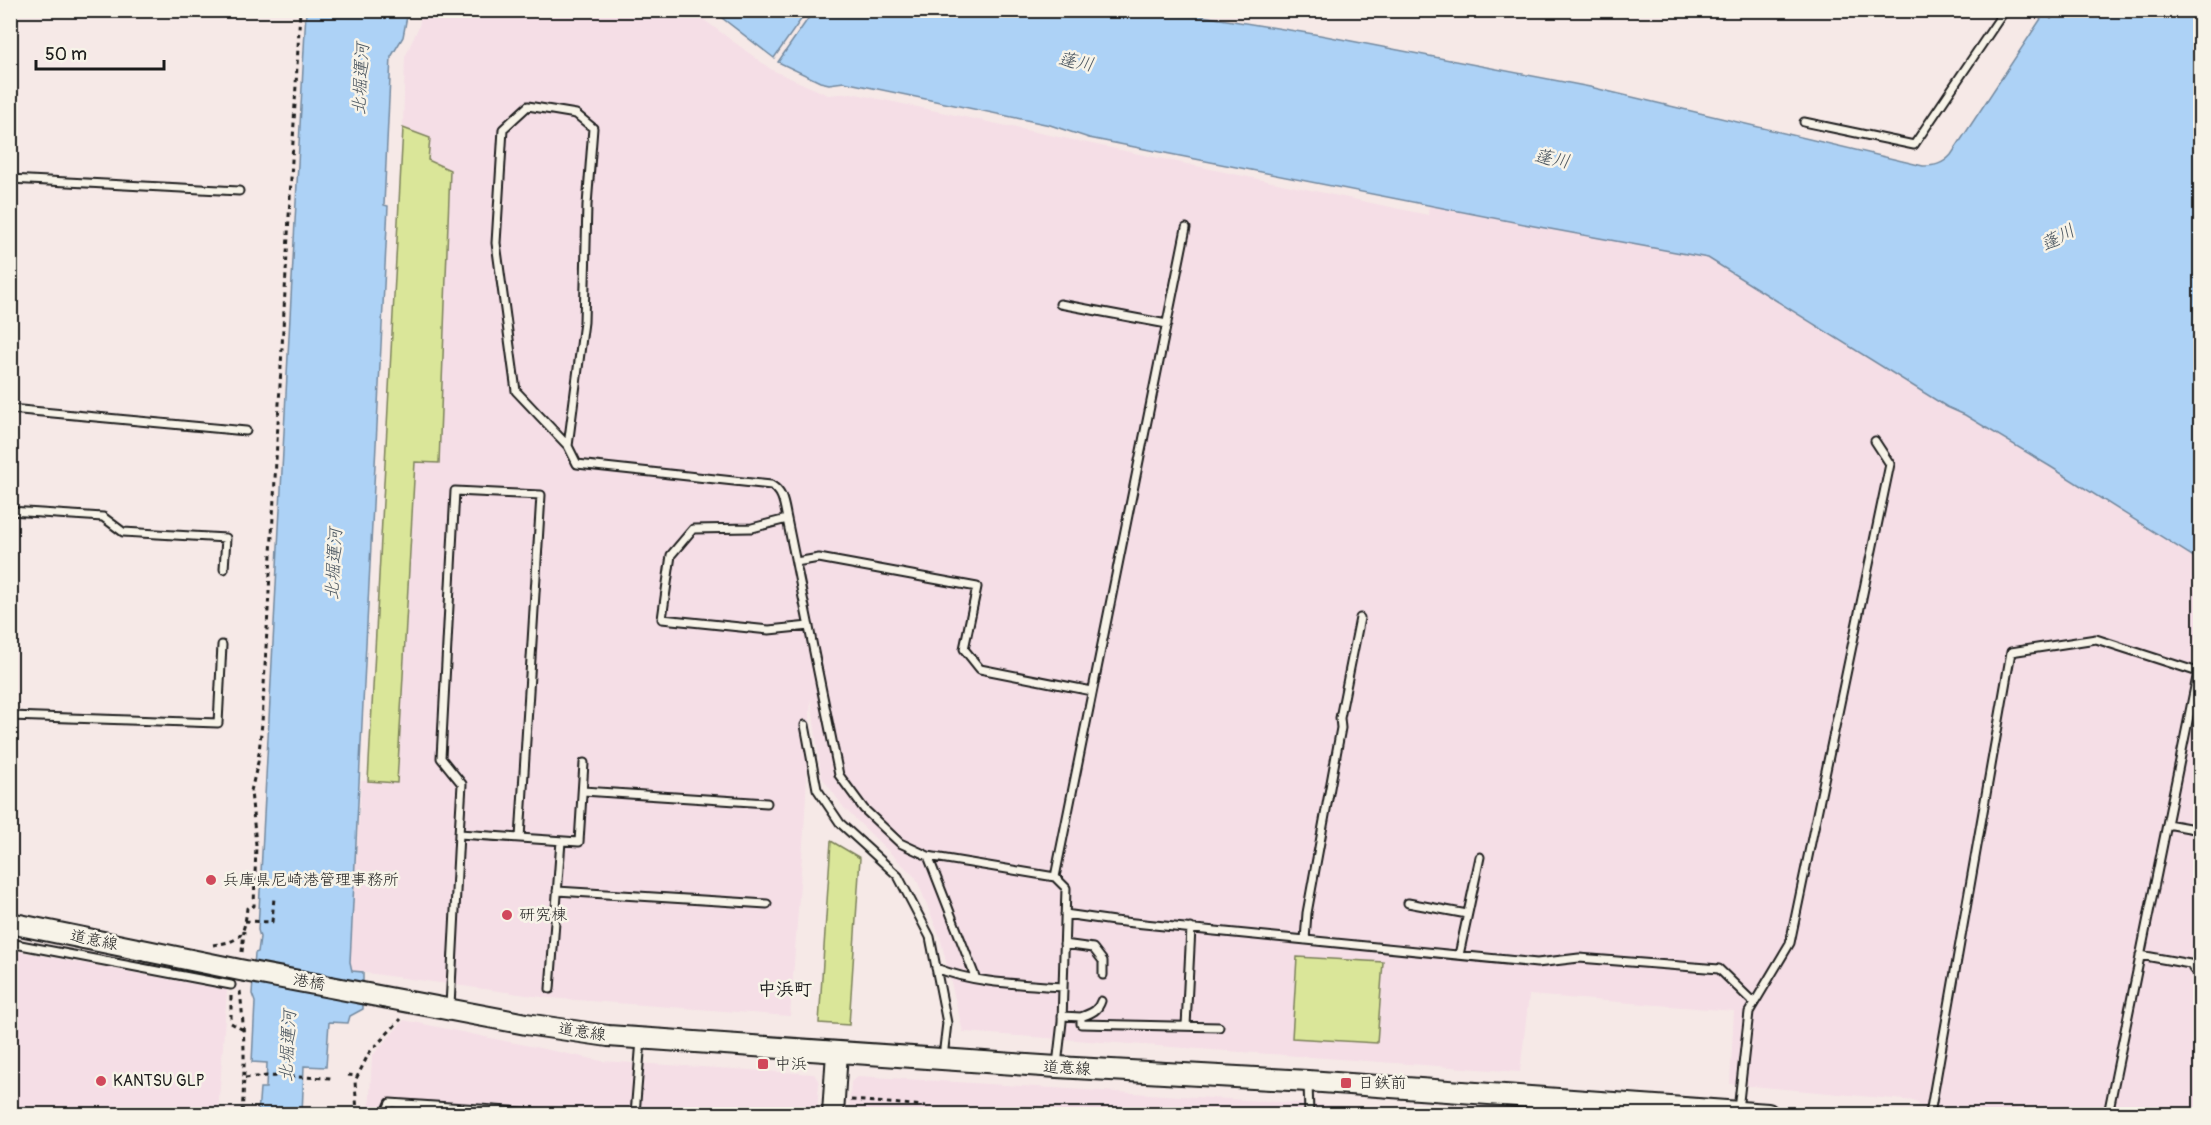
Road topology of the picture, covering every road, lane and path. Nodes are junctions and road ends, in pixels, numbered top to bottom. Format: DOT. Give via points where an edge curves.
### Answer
graph roads {
  1 [pos="300,10"];
  2 [pos="2005,10"];
  3 [pos="1804,122"];
  4 [pos="10,179"];
  5 [pos="239,191"];
  6 [pos="1186,228"];
  7 [pos="1060,304"];
  8 [pos="1167,324"];
  9 [pos="10,409"];
  10 [pos="246,432"];
  11 [pos="1875,441"];
  12 [pos="568,446"];
  13 [pos="10,511"];
  14 [pos="787,519"];
  15 [pos="796,562"];
  16 [pos="224,569"];
  17 [pos="1360,618"];
  18 [pos="809,626"];
  19 [pos="222,645"];
  20 [pos="1092,691"];
  21 [pos="10,716"];
  22 [pos="805,725"];
  23 [pos="584,763"];
  24 [pos="583,790"];
  25 [pos="767,803"];
  26 [pos="2167,824"];
  27 [pos="2200,830"];
  28 [pos="459,834"];
  29 [pos="520,838"];
  30 [pos="561,840"];
  31 [pos="928,856"];
  32 [pos="1480,857"];
  33 [pos="1055,877"];
  34 [pos="557,891"];
  35 [pos="274,897"];
  36 [pos="1408,903"];
  37 [pos="767,904"];
  38 [pos="1065,914"];
  39 [pos="1467,914"];
  40 [pos="245,921"];
  41 [pos="10,923"];
  42 [pos="1191,928"];
  43 [pos="244,930"];
  44 [pos="1305,940"];
  45 [pos="10,943"];
  46 [pos="1064,944"];
  47 [pos="208,946"];
  48 [pos="1459,955"];
  49 [pos="2140,955"];
  50 [pos="936,968"];
  51 [pos="243,970"];
  52 [pos="2200,972"];
  53 [pos="1103,975"];
  54 [pos="976,979"];
  55 [pos="231,985"];
  56 [pos="1063,987"];
  57 [pos="550,989"];
  58 [pos="369,993"];
  59 [pos="1101,1001"];
  60 [pos="417,1002"];
  61 [pos="1754,1003"];
  62 [pos="450,1009"];
  63 [pos="1062,1016"];
  64 [pos="1081,1017"];
  65 [pos="1186,1026"];
  66 [pos="1219,1027"];
  67 [pos="245,1031"];
  68 [pos="641,1038"];
  69 [pos="837,1052"];
  70 [pos="943,1060"];
  71 [pos="1057,1068"];
  72 [pos="348,1076"];
  73 [pos="357,1076"];
  74 [pos="245,1078"];
  75 [pos="332,1078"];
  76 [pos="1308,1081"];
  77 [pos="926,1106"];
  78 [pos="840,1107"];
  79 [pos="1737,1113"];
  80 [pos="242,1114"];
  81 [pos="357,1114"];
  82 [pos="385,1114"];
  83 [pos="553,1114"];
  84 [pos="635,1114"];
  85 [pos="1309,1114"];
  86 [pos="1768,1114"];
  87 [pos="1930,1114"];
  88 [pos="2108,1114"];
  1 -- 40 [label="path" via="262,723 251,791 256,845 254,906 247,908"];
  2 -- 3 [label="lane" via="1914,145"];
  4 -- 5 [label="lane"];
  6 -- 8 [label="lane"];
  7 -- 8 [label="lane"];
  8 -- 20 [label="lane"];
  9 -- 10 [label="lane"];
  11 -- 61 [label="lane" via="1890,464 1790,943"];
  12 -- 12 [label="lane" via="584,322 593,128 576,114 528,106 504,129 496,243 516,391"];
  12 -- 14 [label="lane" via="577,464 771,485 781,493"];
  13 -- 16 [label="lane" via="103,517 123,532 226,538"];
  14 -- 15 [label="lane"];
  14 -- 18 [label="lane" via="752,528 693,529 671,555 662,619 770,630"];
  15 -- 18 [label="lane"];
  15 -- 20 [label="lane" via="819,558 976,587 964,649 980,669"];
  17 -- 44 [label="lane"];
  18 -- 31 [label="lane" via="839,775 864,809 900,843"];
  19 -- 21 [label="lane" via="218,723"];
  20 -- 33 [label="lane"];
  22 -- 50 [label="lane" via="817,789 840,823 898,876 930,937"];
  23 -- 24 [label="lane"];
  24 -- 25 [label="lane"];
  24 -- 30 [label="lane" via="579,842"];
  26 -- 27 [label="lane"];
  26 -- 49 [label="lane"];
  26 -- 87 [label="lane" via="2198,672 2097,639 2011,652"];
  28 -- 29 [label="lane"];
  28 -- 29 [label="lane" via="462,784 441,758 455,491 541,495"];
  28 -- 62 [label="lane"];
  29 -- 30 [label="lane"];
  30 -- 34 [label="lane"];
  31 -- 33 [label="lane"];
  31 -- 54 [label="lane"];
  32 -- 39 [label="lane"];
  33 -- 38 [label="lane" via="1066,888"];
  34 -- 37 [label="lane"];
  34 -- 57 [label="lane"];
  35 -- 40 [label="path" via="272,922"];
  36 -- 39 [label="lane"];
  38 -- 42 [label="lane"];
  38 -- 46 [label="lane"];
  39 -- 48 [label="lane"];
  40 -- 43 [label="path"];
  41 -- 51 [label="street, 道意線"];
  42 -- 44 [label="lane"];
  42 -- 65 [label="lane"];
  43 -- 47 [label="path" via="230,943"];
  43 -- 51 [label="path"];
  44 -- 48 [label="lane"];
  45 -- 55 [label="lane"];
  46 -- 53 [label="lane" via="1093,948 1103,961"];
  46 -- 56 [label="lane"];
  48 -- 61 [label="lane" via="1538,963 1579,958 1719,969"];
  49 -- 52 [label="lane" via="2190,964"];
  49 -- 88 [label="lane"];
  50 -- 54 [label="lane"];
  50 -- 70 [label="lane" via="947,1023"];
  51 -- 58 [label="street, 港橋"];
  51 -- 67 [label="path"];
  54 -- 56 [label="lane"];
  55 -- 67 [label="path" via="231,1023"];
  56 -- 63 [label="lane"];
  58 -- 60 [label="street, 道意線"];
  59 -- 64 [label="lane" via="1093,1013"];
  60 -- 62 [label="street, 道意線"];
  60 -- 73 [label="path" via="369,1053"];
  61 -- 79 [label="lane" via="1749,1012"];
  62 -- 68 [label="street, 道意線" via="581,1032"];
  63 -- 64 [label="lane"];
  63 -- 71 [label="lane"];
  64 -- 65 [label="lane" via="1081,1024"];
  65 -- 66 [label="lane"];
  67 -- 74 [label="path"];
  68 -- 69 [label="street, 道意線"];
  68 -- 84 [label="lane"];
  69 -- 70 [label="street, 道意線"];
  69 -- 78 [label="street"];
  70 -- 71 [label="street, 道意線"];
  71 -- 76 [label="street, 道意線"];
  72 -- 73 [label="path"];
  73 -- 81 [label="path"];
  74 -- 75 [label="path"];
  74 -- 80 [label="path"];
  76 -- 79 [label="street, 道意線"];
  76 -- 85 [label="lane"];
  77 -- 78 [label="path"];
  79 -- 86 [label="street, 道意線"];
  82 -- 83 [label="lane" via="390,1104"];
}
